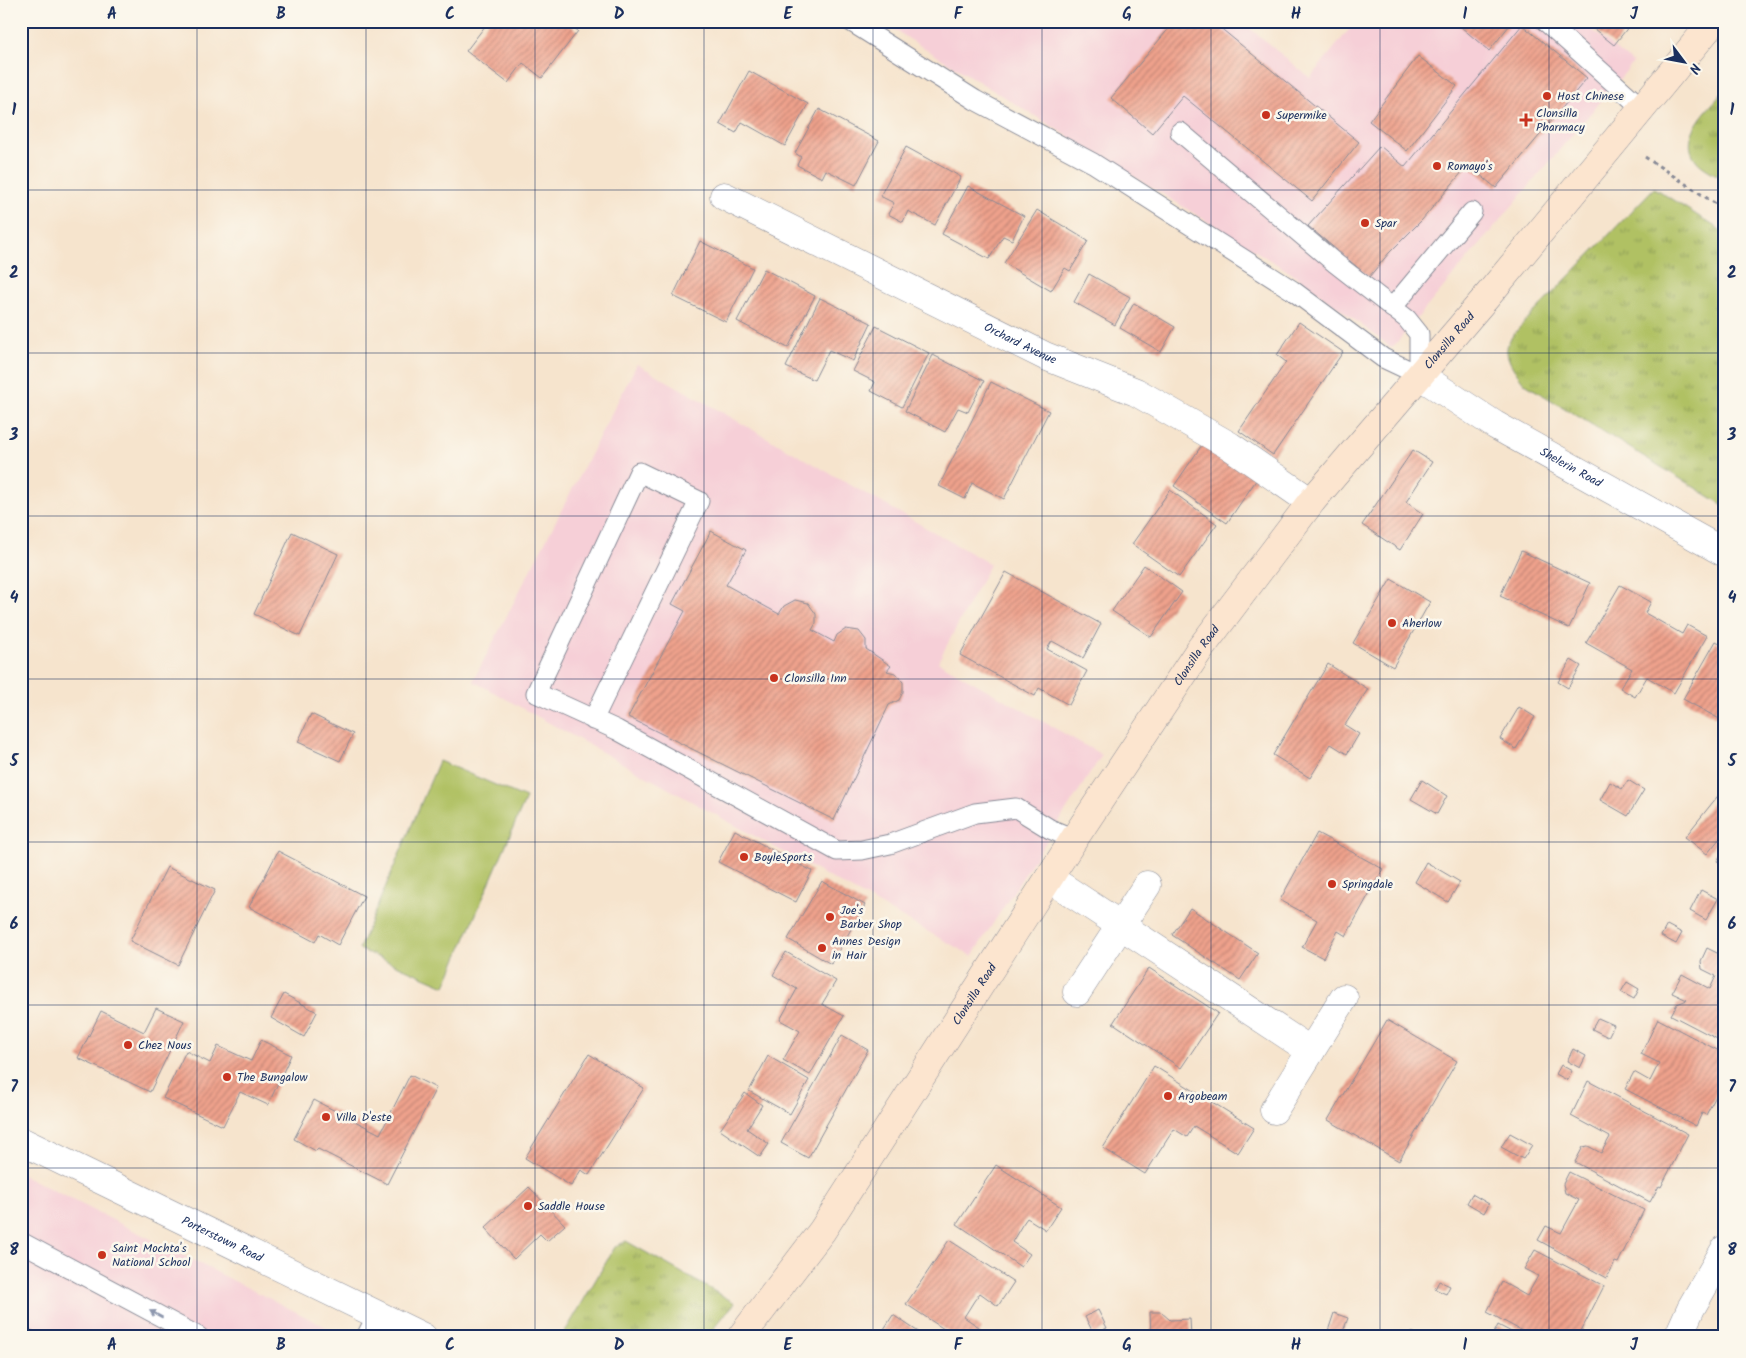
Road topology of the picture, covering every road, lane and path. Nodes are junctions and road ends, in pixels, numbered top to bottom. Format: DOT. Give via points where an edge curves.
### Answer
graph roads {
  1 [pos="850,21"];
  2 [pos="1545,21"];
  3 [pos="1714,21"];
  4 [pos="1643,109"];
  5 [pos="1180,132"];
  6 [pos="1618,139"];
  7 [pos="724,196"];
  8 [pos="1725,210"];
  9 [pos="1472,212"];
  10 [pos="1392,308"];
  11 [pos="1419,375"];
  12 [pos="1311,502"];
  13 [pos="1725,553"];
  14 [pos="593,720"];
  15 [pos="1074,839"];
  16 [pos="1049,878"];
  17 [pos="1147,885"];
  18 [pos="1120,925"];
  19 [pos="1077,992"];
  20 [pos="1344,998"];
  21 [pos="1311,1051"];
  22 [pos="1274,1110"];
  23 [pos="21,1141"];
  24 [pos="21,1242"];
  25 [pos="1725,1249"];
  26 [pos="372,1326"];
  27 [pos="199,1337"];
  28 [pos="423,1337"];
  29 [pos="741,1337"];
  30 [pos="1678,1337"];
  1 -- 11 [label="lane" via="975,100 1093,163 1292,290 1382,358"];
  2 -- 4 [label="lane"];
  3 -- 4 [label="main road, Clonsilla Road"];
  4 -- 6 [label="main road, Clonsilla Road"];
  5 -- 10 [label="lane"];
  6 -- 8 [label="path"];
  6 -- 11 [label="main road, Clonsilla Road"];
  7 -- 12 [label="street, Orchard Avenue" via="1045,356 1136,392 1230,446"];
  9 -- 10 [label="lane"];
  10 -- 11 [label="lane" via="1419,334"];
  11 -- 12 [label="main road, Clonsilla Road"];
  11 -- 13 [label="street, Shelerin Road" via="1495,425"];
  12 -- 15 [label="main road, Clonsilla Road" via="1200,649"];
  14 -- 14 [label="lane" via="536,692 639,472 699,501"];
  14 -- 15 [label="lane" via="617,730 837,851 890,844 975,813 1016,808"];
  15 -- 16 [label="main road, Clonsilla Road"];
  16 -- 18 [label="street"];
  16 -- 29 [label="main road, Clonsilla Road" via="822,1231"];
  17 -- 18 [label="street"];
  18 -- 19 [label="street"];
  18 -- 21 [label="street"];
  20 -- 21 [label="street"];
  21 -- 22 [label="street"];
  23 -- 26 [label="street, Porterstown Road"];
  27 -- 24 [label="lane, one-way"];
  25 -- 30 [label="street"];
  26 -- 28 [label="street, Porterstown Road"];
}
